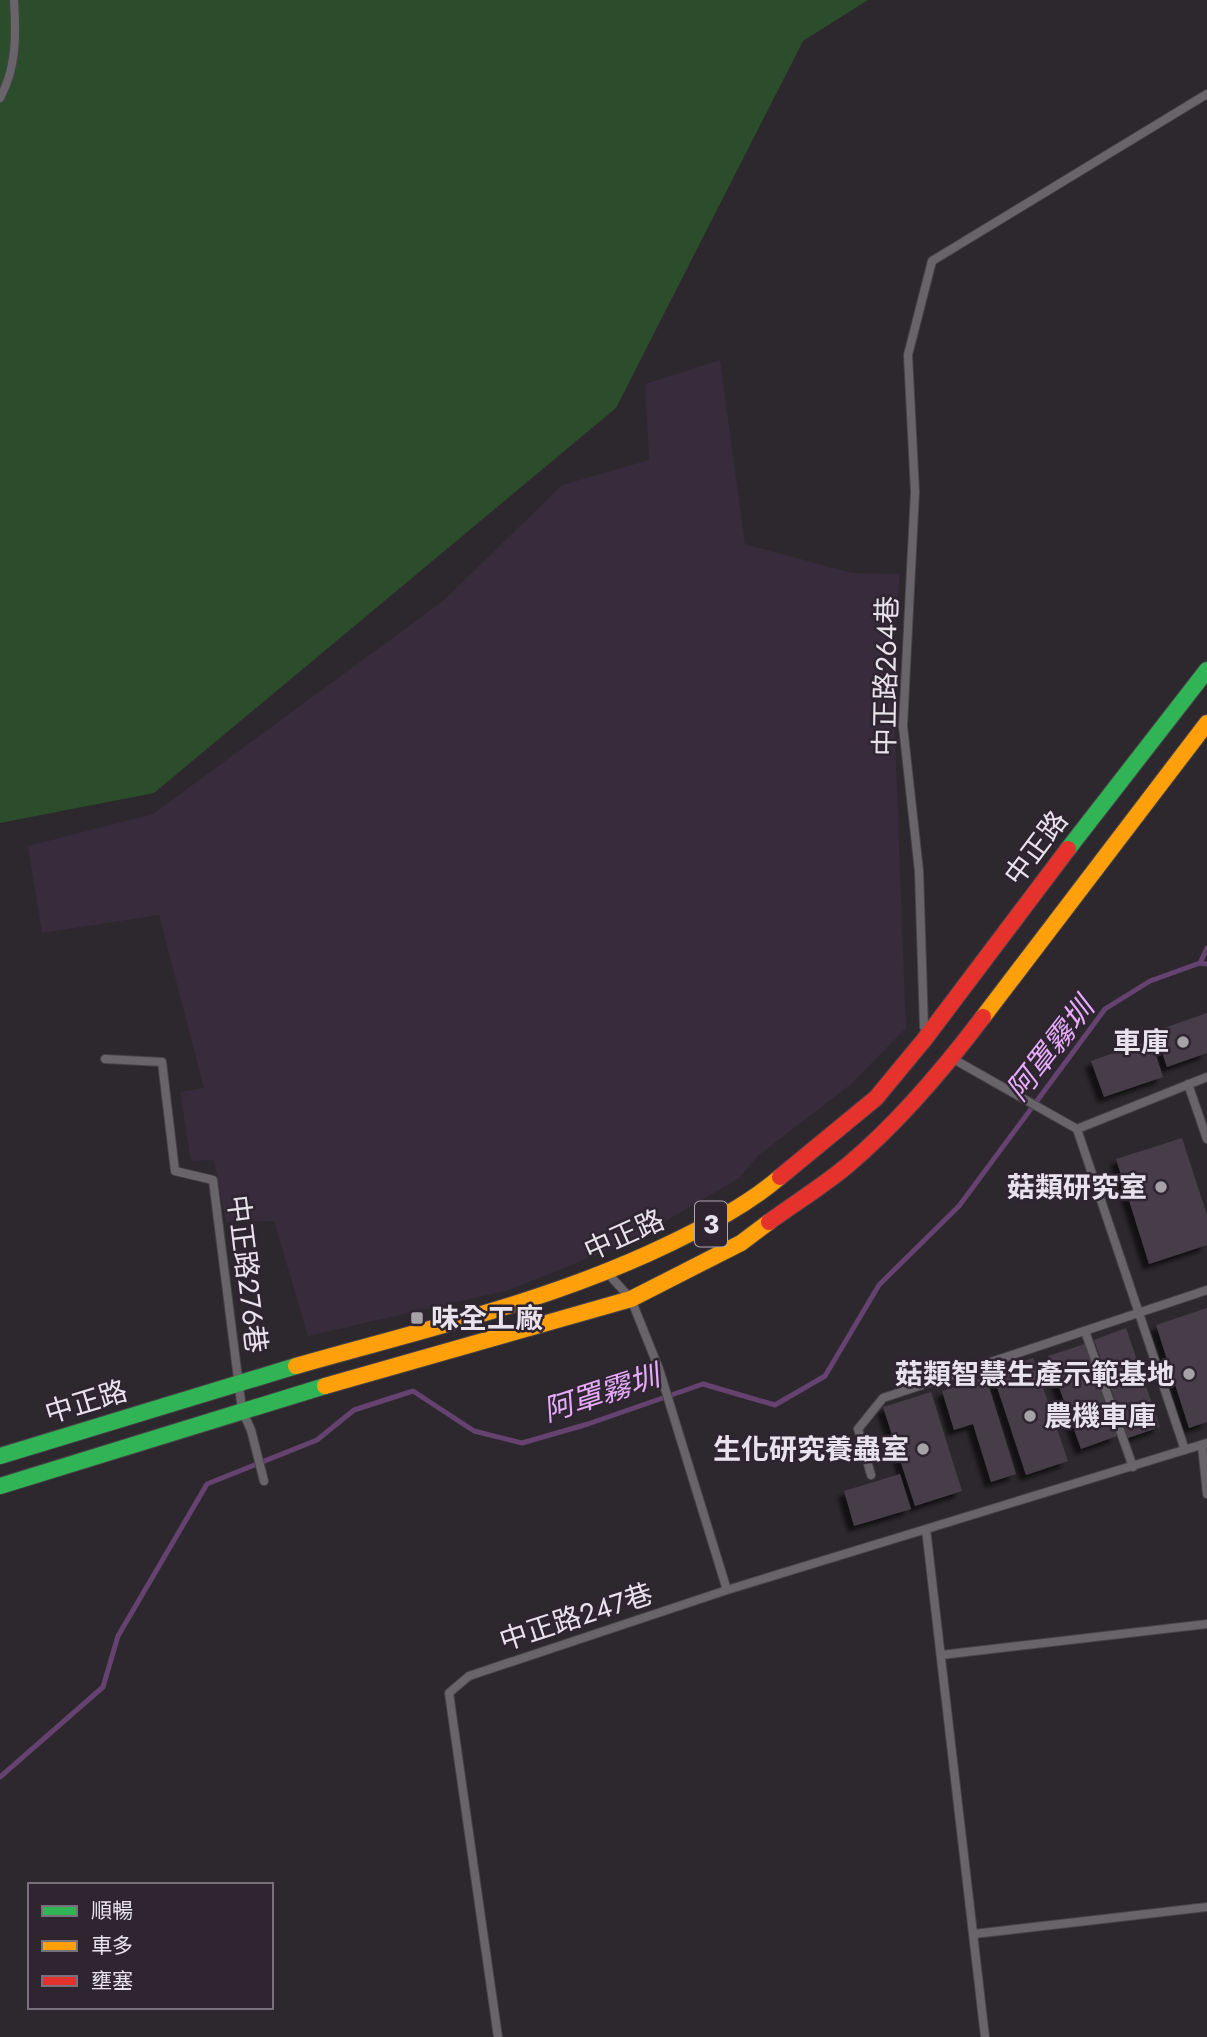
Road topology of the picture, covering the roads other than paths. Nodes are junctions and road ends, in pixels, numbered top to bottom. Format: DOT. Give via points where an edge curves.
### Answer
graph roads {
  1 [pos="13,0"];
  2 [pos="1207,94"];
  3 [pos="0,98"];
  4 [pos="1207,670"];
  5 [pos="1207,723"];
  6 [pos="924,1040"];
  7 [pos="952,1058"];
  8 [pos="105,1059"];
  9 [pos="1207,1077"];
  10 [pos="1188,1084"];
  11 [pos="1077,1129"];
  12 [pos="1207,1139"];
  13 [pos="609,1273"];
  14 [pos="1207,1290"];
  15 [pos="631,1299"];
  16 [pos="1139,1313"];
  17 [pos="1085,1331"];
  18 [pos="238,1382"];
  19 [pos="242,1410"];
  20 [pos="1204,1444"];
  21 [pos="1185,1450"];
  22 [pos="0,1456"];
  23 [pos="1133,1467"];
  24 [pos="871,1475"];
  25 [pos="264,1481"];
  26 [pos="0,1486"];
  27 [pos="1207,1494"];
  28 [pos="926,1529"];
  29 [pos="727,1590"];
  30 [pos="1207,1624"];
  31 [pos="941,1655"];
  32 [pos="1207,1907"];
  33 [pos="974,1934"];
  34 [pos="498,2037"];
  35 [pos="985,2037"];
  1 -- 3 [label="lane" via="16,50"];
  2 -- 6 [label="lane, 中正路264巷" via="932,261 908,355 915,492 903,726 919,871"];
  4 -- 6 [label="main road, 中正路 / 3"];
  5 -- 7 [label="main road, 中正路 / 3"];
  6 -- 13 [label="main road, 中正路 / 3" via="876,1098 776,1181 725,1217"];
  7 -- 11 [label="lane"];
  7 -- 15 [label="main road, 中正路 / 3" via="848,1165 741,1243"];
  8 -- 18 [label="lane, 中正路276巷" via="162,1062 175,1171 213,1180"];
  9 -- 10 [label="lane"];
  10 -- 11 [label="lane"];
  10 -- 12 [label="lane"];
  11 -- 16 [label="lane"];
  13 -- 15 [label="lane"];
  13 -- 18 [label="main road, 中正路 / 3"];
  14 -- 16 [label="lane"];
  15 -- 19 [label="main road, 中正路 / 3"];
  15 -- 29 [label="lane" via="659,1369"];
  16 -- 17 [label="lane"];
  16 -- 21 [label="lane"];
  17 -- 23 [label="lane"];
  17 -- 24 [label="lane" via="883,1398 858,1429"];
  18 -- 19 [label="lane, 中正路276巷"];
  18 -- 22 [label="main road, 中正路 / 3"];
  19 -- 25 [label="lane, 中正路276巷"];
  19 -- 26 [label="main road, 中正路 / 3"];
  20 -- 21 [label="lane"];
  20 -- 27 [label="lane"];
  21 -- 23 [label="lane"];
  23 -- 28 [label="lane"];
  28 -- 29 [label="lane"];
  28 -- 31 [label="lane"];
  29 -- 34 [label="lane, 中正路247巷" via="470,1676 449,1693"];
  30 -- 31 [label="lane"];
  31 -- 33 [label="lane"];
  32 -- 33 [label="lane"];
  33 -- 35 [label="lane"];
}
